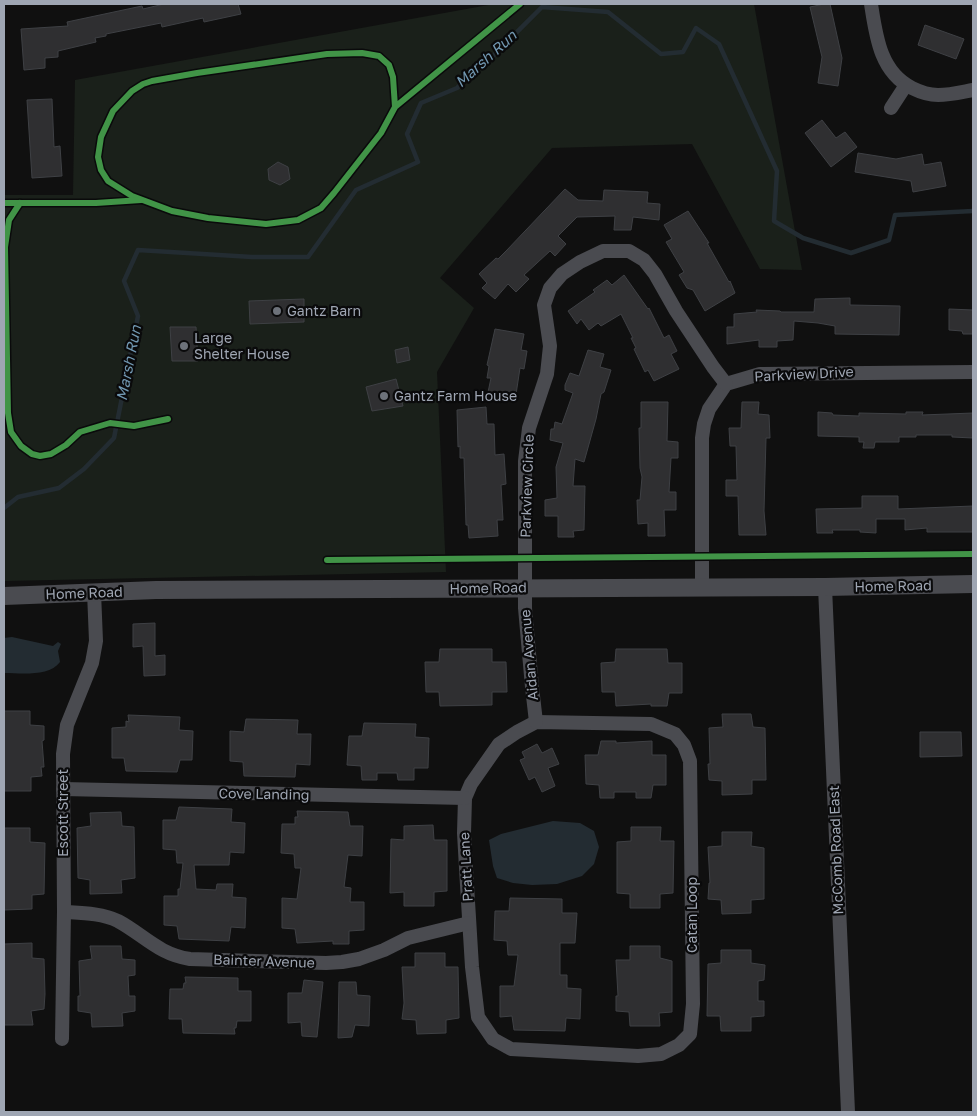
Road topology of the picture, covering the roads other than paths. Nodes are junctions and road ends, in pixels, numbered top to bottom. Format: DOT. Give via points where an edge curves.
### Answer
graph roads {
  1 [pos="871,4"];
  2 [pos="906,85"];
  3 [pos="973,90"];
  4 [pos="891,108"];
  5 [pos="973,372"];
  6 [pos="726,384"];
  7 [pos="973,584"];
  8 [pos="524,587"];
  9 [pos="702,587"];
  10 [pos="825,587"];
  11 [pos="94,592"];
  12 [pos="4,596"];
  13 [pos="536,722"];
  14 [pos="63,789"];
  15 [pos="465,798"];
  16 [pos="64,912"];
  17 [pos="469,923"];
  18 [pos="62,1039"];
  19 [pos="493,1039"];
  20 [pos="848,1112"];
  1 -- 2 [label="street" via="882,55 896,78"];
  2 -- 3 [label="street" via="936,95"];
  2 -- 4 [label="street"];
  5 -- 6 [label="street, Parkview Drive" via="760,374"];
  6 -- 8 [label="street, Parkview Circle" via="644,260 630,251 603,251 562,274 550,288 544,306 550,346 547,374 529,428 525,460"];
  6 -- 9 [label="street" via="709,409 702,438"];
  7 -- 10 [label="street, Home Road"];
  8 -- 9 [label="street, Home Road"];
  8 -- 11 [label="street, Home Road"];
  8 -- 13 [label="street, Aidan Avenue"];
  9 -- 10 [label="street, Home Road"];
  10 -- 20 [label="street, McComb Road East"];
  11 -- 12 [label="street, Home Road"];
  11 -- 14 [label="street, Escott Street" via="96,641 67,725"];
  13 -- 15 [label="street, Pratt Lane" via="499,744"];
  13 -- 19 [label="street, Catan Loop" via="651,724 675,734 684,745 690,761 692,841 693,1004 690,1034 679,1045 661,1054 638,1056 512,1049"];
  14 -- 15 [label="street, Cove Landing"];
  14 -- 16 [label="street, Escott Street"];
  15 -- 17 [label="street, Pratt Lane"];
  16 -- 17 [label="street, Bainter Avenue" via="117,921 166,953 178,957 317,963 359,959 408,938"];
  16 -- 18 [label="street, Escott Street"];
  17 -- 19 [label="street, Pratt Lane" via="478,1017"];
}
